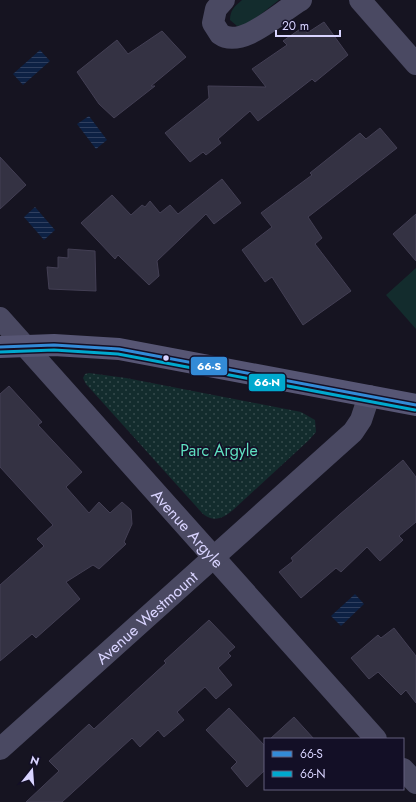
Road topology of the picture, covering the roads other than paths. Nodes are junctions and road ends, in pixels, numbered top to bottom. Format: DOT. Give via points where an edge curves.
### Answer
graph roads {
  1 [pos="224,0"];
  2 [pos="300,0"];
  3 [pos="360,0"];
  4 [pos="416,64"];
  5 [pos="0,318"];
  6 [pos="26,345"];
  7 [pos="0,347"];
  8 [pos="369,396"];
  9 [pos="416,405"];
  10 [pos="215,557"];
  11 [pos="375,738"];
  12 [pos="0,749"];
  13 [pos="404,770"];
  14 [pos="416,783"];
  1 -- 2 [label="street" via="216,9 213,23 220,34 234,39 248,35"];
  3 -- 4 [label="street"];
  5 -- 6 [label="street, Avenue Argyle"];
  6 -- 7 [label="main road"];
  6 -- 8 [label="main road" via="119,349"];
  6 -- 10 [label="street, Avenue Argyle"];
  8 -- 9 [label="main road"];
  8 -- 10 [label="street, Avenue Westmount" via="361,420 353,432"];
  10 -- 11 [label="street, Avenue Argyle"];
  10 -- 12 [label="street, Avenue Westmount"];
  13 -- 14 [label="street"];
}
